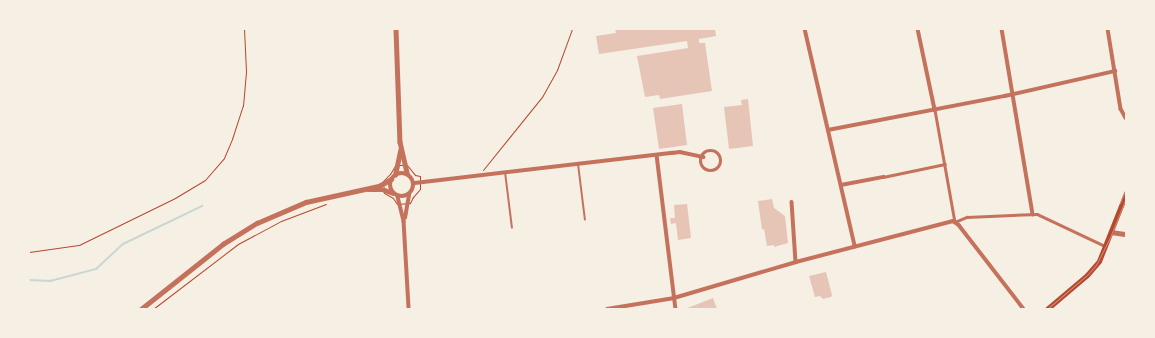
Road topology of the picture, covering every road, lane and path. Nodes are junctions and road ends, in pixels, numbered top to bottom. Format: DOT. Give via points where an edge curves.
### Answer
graph roads {
  1 [pos="244,29"];
  2 [pos="396,29"];
  3 [pos="572,29"];
  4 [pos="805,29"];
  5 [pos="918,29"];
  6 [pos="1002,29"];
  7 [pos="1108,29"];
  8 [pos="1115,71"];
  9 [pos="1013,94"];
  10 [pos="935,110"];
  11 [pos="1126,118"];
  12 [pos="828,130"];
  13 [pos="400,145"];
  14 [pos="657,155"];
  15 [pos="703,157"];
  16 [pos="578,164"];
  17 [pos="945,164"];
  18 [pos="398,165"];
  19 [pos="404,165"];
  20 [pos="486,166"];
  21 [pos="505,172"];
  22 [pos="407,173"];
  23 [pos="395,175"];
  24 [pos="883,177"];
  25 [pos="391,179"];
  26 [pos="417,183"];
  27 [pos="383,184"];
  28 [pos="841,185"];
  29 [pos="360,190"];
  30 [pos="384,190"];
  31 [pos="393,193"];
  32 [pos="1126,193"];
  33 [pos="409,195"];
  34 [pos="398,196"];
  35 [pos="792,202"];
  36 [pos="327,203"];
  37 [pos="407,203"];
  38 [pos="400,204"];
  39 [pos="1033,214"];
  40 [pos="585,220"];
  41 [pos="404,221"];
  42 [pos="955,222"];
  43 [pos="512,228"];
  44 [pos="1111,232"];
  45 [pos="1126,234"];
  46 [pos="855,246"];
  47 [pos="1105,246"];
  48 [pos="29,252"];
  49 [pos="796,262"];
  50 [pos="674,298"];
  51 [pos="141,309"];
  52 [pos="154,309"];
  53 [pos="409,309"];
  54 [pos="607,309"];
  55 [pos="676,309"];
  56 [pos="1024,309"];
  57 [pos="1047,309"];
  1 -- 48 [label="path" via="246,71 243,106 224,158 205,180 175,198 79,245"];
  2 -- 13 [label="street"];
  3 -- 20 [label="path" via="557,70 542,97"];
  4 -- 12 [label="street"];
  5 -- 10 [label="street"];
  6 -- 9 [label="street"];
  7 -- 8 [label="street"];
  8 -- 9 [label="street"];
  8 -- 11 [label="street" via="1121,110"];
  9 -- 10 [label="street"];
  9 -- 39 [label="street"];
  10 -- 12 [label="street"];
  10 -- 17 [label="street"];
  12 -- 28 [label="street"];
  13 -- 18 [label="street"];
  13 -- 19 [label="street"];
  14 -- 15 [label="street" via="680,152"];
  14 -- 16 [label="street"];
  14 -- 50 [label="street"];
  15 -- 15 [label="street" via="702,164 706,170 714,171 720,166 721,159 716,153 709,152"];
  16 -- 21 [label="street"];
  16 -- 40 [label="lane"];
  17 -- 24 [label="street"];
  17 -- 42 [label="street"];
  18 -- 19 [label="path"];
  18 -- 23 [label="street"];
  18 -- 27 [label="path" via="382,181"];
  19 -- 22 [label="street"];
  19 -- 26 [label="path" via="415,175 420,176"];
  21 -- 26 [label="street"];
  21 -- 43 [label="lane"];
  22 -- 23 [label="street"];
  22 -- 26 [label="street"];
  23 -- 25 [label="street"];
  24 -- 28 [label="street"];
  25 -- 27 [label="street"];
  25 -- 31 [label="street"];
  26 -- 33 [label="street"];
  26 -- 37 [label="path" via="420,189 410,203"];
  27 -- 29 [label="street"];
  27 -- 30 [label="path"];
  28 -- 46 [label="street"];
  29 -- 30 [label="street"];
  29 -- 51 [label="street" via="306,202 257,223 223,244"];
  30 -- 31 [label="street"];
  30 -- 38 [label="path" via="384,193"];
  31 -- 34 [label="street"];
  32 -- 44 [label="main road"];
  33 -- 34 [label="street"];
  33 -- 37 [label="street"];
  34 -- 38 [label="street"];
  35 -- 49 [label="street"];
  36 -- 52 [label="path" via="281,221 238,244"];
  37 -- 38 [label="path"];
  37 -- 41 [label="street"];
  38 -- 41 [label="street"];
  39 -- 42 [label="street" via="967,217"];
  39 -- 47 [label="street" via="1041,215"];
  41 -- 53 [label="street"];
  42 -- 46 [label="street"];
  42 -- 56 [label="street"];
  44 -- 45 [label="street"];
  44 -- 47 [label="main road"];
  46 -- 49 [label="street"];
  47 -- 57 [label="main road" via="1092,270"];
  49 -- 50 [label="street"];
  50 -- 54 [label="street"];
  50 -- 55 [label="street"];
}
